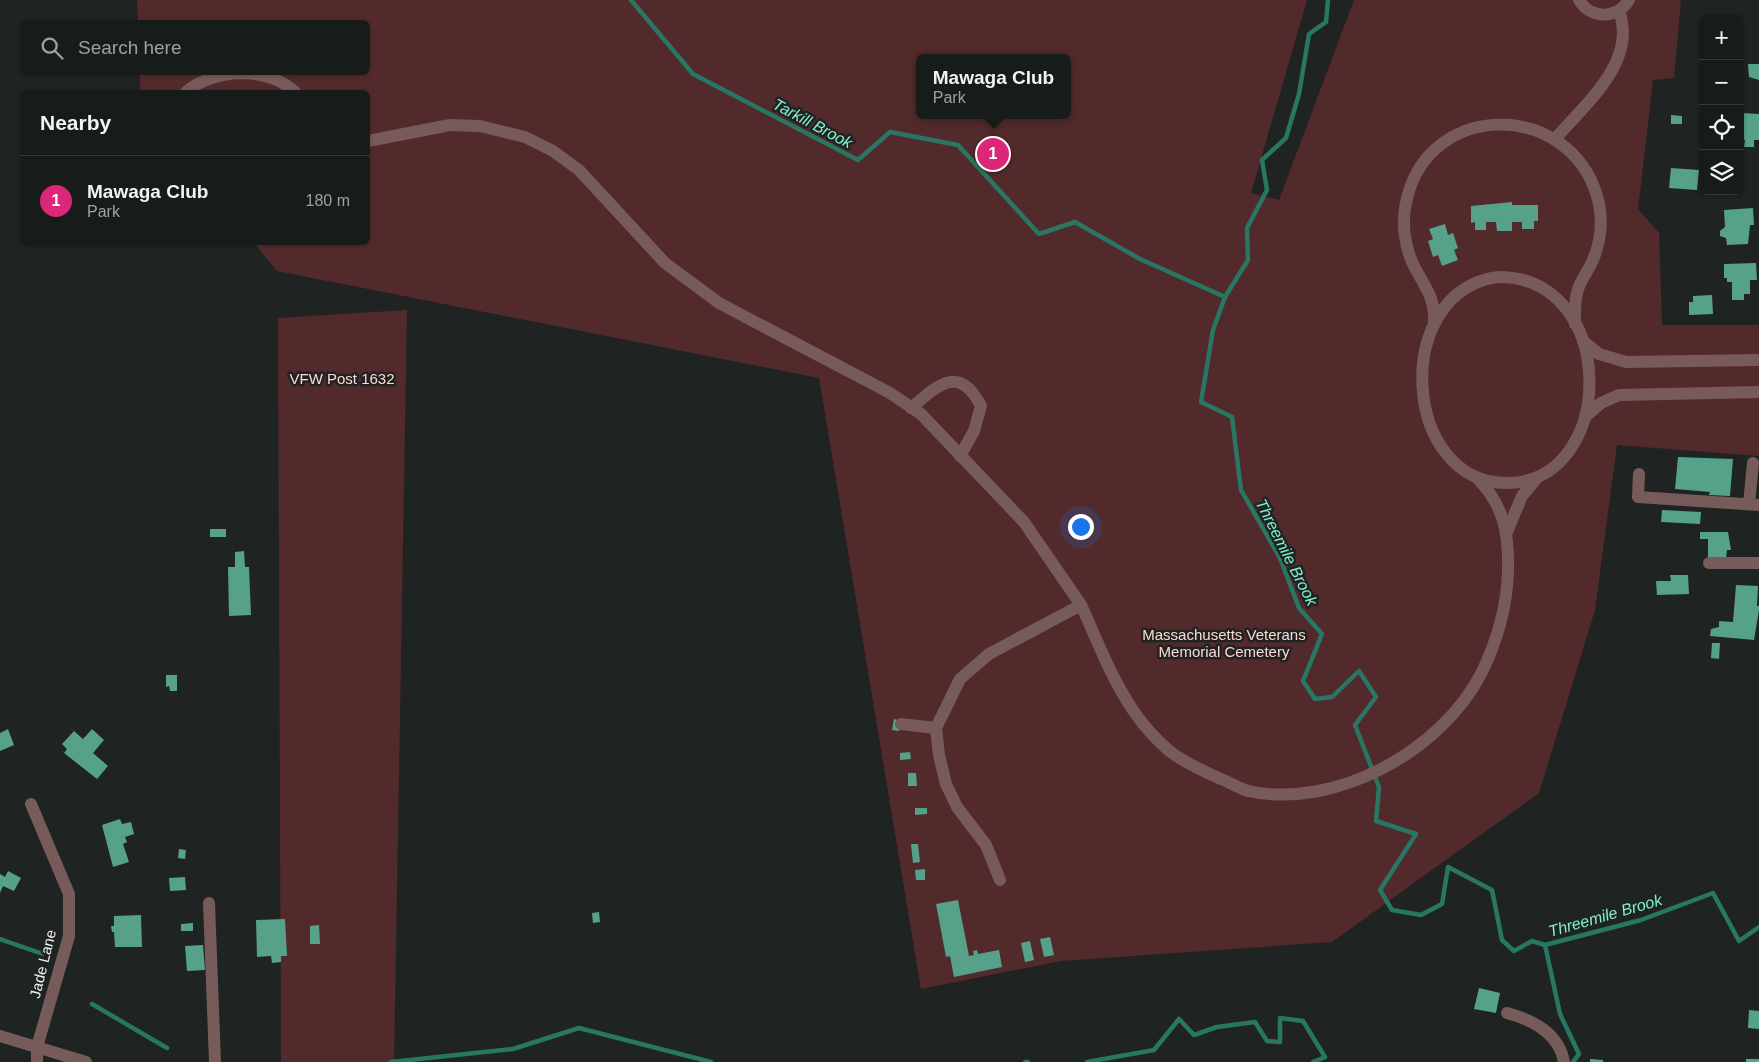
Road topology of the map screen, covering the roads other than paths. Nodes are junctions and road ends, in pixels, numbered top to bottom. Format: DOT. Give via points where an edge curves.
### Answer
graph roads {
  1 [pos="1579,0"];
  2 [pos="1629,0"];
  3 [pos="1619,11"];
  4 [pos="232,75"];
  5 [pos="258,75"];
  6 [pos="189,90"];
  7 [pos="293,90"];
  8 [pos="1555,139"];
  9 [pos="370,141"];
  10 [pos="1575,324"];
  11 [pos="1434,326"];
  12 [pos="1583,341"];
  13 [pos="1759,360"];
  14 [pos="1759,392"];
  15 [pos="911,408"];
  16 [pos="1585,417"];
  17 [pos="960,456"];
  18 [pos="1753,464"];
  19 [pos="1639,474"];
  20 [pos="1540,476"];
  21 [pos="1477,478"];
  22 [pos="1754,505"];
  23 [pos="1507,532"];
  24 [pos="1759,562"];
  25 [pos="1709,563"];
  26 [pos="1080,606"];
  27 [pos="901,724"];
  28 [pos="936,728"];
  29 [pos="31,804"];
  30 [pos="1000,880"];
  31 [pos="209,903"];
  32 [pos="1507,1013"];
  33 [pos="0,1036"];
  34 [pos="37,1047"];
  35 [pos="37,1062"];
  36 [pos="86,1062"];
  37 [pos="215,1062"];
  38 [pos="1564,1062"];
  1 -- 3 [label="street" via="1587,9 1600,15"];
  2 -- 3 [label="street"];
  3 -- 8 [label="street" via="1621,48 1612,72"];
  4 -- 6 [label="street" via="203,79"];
  5 -- 7 [label="street" via="270,77"];
  8 -- 10 [label="street" via="1588,173 1600,212 1596,252 1578,289"];
  8 -- 11 [label="street" via="1524,126 1483,125 1445,141 1418,171 1407,197 1404,225 1409,254 1431,294"];
  9 -- 15 [label="street" via="450,125 480,126 525,137 553,151 579,170 665,262 720,303 890,393"];
  10 -- 11 [label="street" via="1544,288 1522,279 1498,277 1462,290 1445,306"];
  10 -- 12 [label="street"];
  11 -- 21 [label="street" via="1426,345 1422,374 1427,414 1446,453"];
  12 -- 13 [label="street" via="1599,354 1626,362"];
  12 -- 16 [label="street" via="1590,379"];
  14 -- 16 [label="street" via="1619,395 1601,403"];
  15 -- 17 [label="street"];
  15 -- 17 [label="street" via="940,384 958,382 974,391 981,406 974,431"];
  16 -- 20 [label="street" via="1564,456"];
  17 -- 26 [label="street" via="1024,522"];
  18 -- 22 [label="street"];
  19 -- 22 [label="street" via="1638,497"];
  20 -- 21 [label="street" via="1508,483"];
  20 -- 23 [label="street" via="1522,496"];
  21 -- 23 [label="street" via="1498,505"];
  23 -- 26 [label="street" via="1508,583 1492,648 1481,674 1441,726 1416,748 1373,773 1348,784 1300,795 1248,790 1167,749 1137,717"];
  24 -- 25 [label="street"];
  26 -- 28 [label="street" via="989,654 960,679"];
  27 -- 28 [label="street"];
  28 -- 30 [label="street" via="946,784 957,807 986,845"];
  29 -- 34 [label="street, Jade Lane" via="69,894 69,936"];
  31 -- 37 [label="street"];
  32 -- 38 [label="street" via="1531,1021 1546,1032 1560,1046"];
  33 -- 34 [label="street"];
  34 -- 35 [label="street, Jade Lane"];
  34 -- 36 [label="street"];
}
